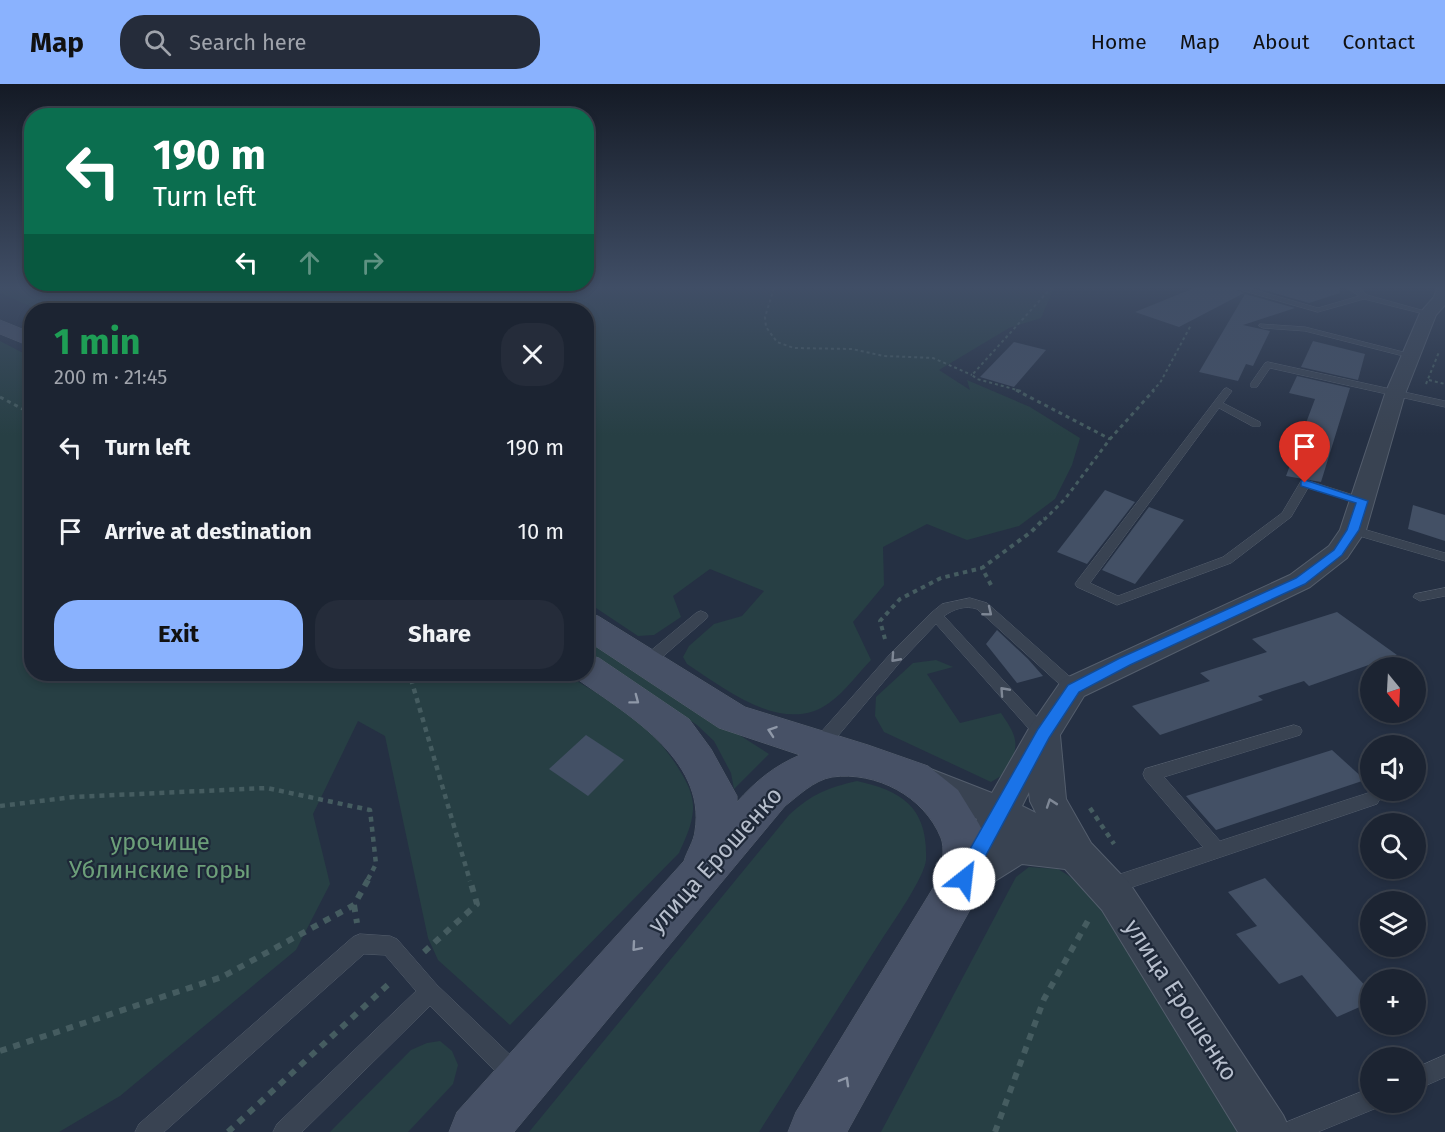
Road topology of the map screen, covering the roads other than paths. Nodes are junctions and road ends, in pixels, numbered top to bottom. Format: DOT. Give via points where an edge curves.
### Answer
graph roads {
  1 [pos="1337,337"];
  2 [pos="1418,337"];
  3 [pos="1411,355"];
  4 [pos="1254,385"];
  5 [pos="1227,392"];
  6 [pos="1395,393"];
  7 [pos="1218,404"];
  8 [pos="1445,404"];
  9 [pos="1256,424"];
  10 [pos="1362,501"];
  11 [pos="1353,530"];
  12 [pos="1445,557"];
  13 [pos="1445,592"];
  14 [pos="1420,597"];
  15 [pos="701,616"];
  16 [pos="936,616"];
  17 [pos="594,629"];
  18 [pos="647,662"];
  19 [pos="594,673"];
  20 [pos="1073,688"];
  21 [pos="1294,731"];
  22 [pos="1043,734"];
  23 [pos="820,745"];
  24 [pos="868,761"];
  25 [pos="914,778"];
  26 [pos="1365,801"];
  27 [pos="1000,812"];
  28 [pos="1217,850"];
  29 [pos="1077,855"];
  30 [pos="702,871"];
  31 [pos="964,879"];
  32 [pos="1111,892"];
  33 [pos="430,992"];
  34 [pos="1445,1066"];
  35 [pos="1426,1075"];
  36 [pos="521,1080"];
  37 [pos="1360,1103"];
  38 [pos="147,1132"];
  39 [pos="285,1132"];
  40 [pos="477,1132"];
  41 [pos="816,1132"];
  42 [pos="1266,1132"];
  43 [pos="1290,1132"];
  1 -- 3 [label="lane"];
  2 -- 3 [label="street"];
  3 -- 6 [label="street"];
  4 -- 6 [label="lane" via="1268,365"];
  5 -- 7 [label="lane"];
  6 -- 8 [label="lane"];
  6 -- 10 [label="street"];
  7 -- 9 [label="lane"];
  7 -- 10 [label="lane" via="1082,584 1117,602 1227,560 1287,515 1305,483"];
  10 -- 11 [label="street"];
  11 -- 12 [label="lane"];
  11 -- 20 [label="street" via="1338,552 1300,581"];
  13 -- 14 [label="lane"];
  15 -- 18 [label="lane"];
  16 -- 20 [label="lane, one-way" via="947,607 970,602 982,606"];
  22 -- 16 [label="lane, one-way"];
  16 -- 23 [label="lane, one-way"];
  17 -- 18 [label="main road"];
  23 -- 18 [label="main road, one-way" via="732,718"];
  19 -- 30 [label="main road, one-way" via="675,730 697,760 716,796 717,831"];
  20 -- 22 [label="street"];
  21 -- 28 [label="lane" via="1151,774"];
  22 -- 27 [label="street"];
  29 -- 22 [label="street, one-way" via="1048,801"];
  23 -- 24 [label="main road"];
  24 -- 25 [label="main road, улица Ерошенко"];
  24 -- 30 [label="main road, улица Ерошенко" via="826,761 796,774 770,794"];
  25 -- 27 [label="street"];
  25 -- 31 [label="main road, улица Ерошенко" via="943,804 964,838"];
  26 -- 28 [label="lane"];
  27 -- 29 [label="street"];
  27 -- 31 [label="street"];
  28 -- 32 [label="lane"];
  29 -- 31 [label="street" via="1018,847"];
  29 -- 32 [label="street, улица Ерошенко"];
  30 -- 36 [label="main road, улица Ерошенко, one-way"];
  41 -- 31 [label="main road, one-way"];
  32 -- 42 [label="street, улица Ерошенко"];
  33 -- 36 [label="lane"];
  33 -- 38 [label="lane" via="390,946 360,944"];
  33 -- 39 [label="lane"];
  34 -- 35 [label="lane"];
  36 -- 40 [label="main road, улица Ерошенко"];
  37 -- 43 [label="lane"];
}
